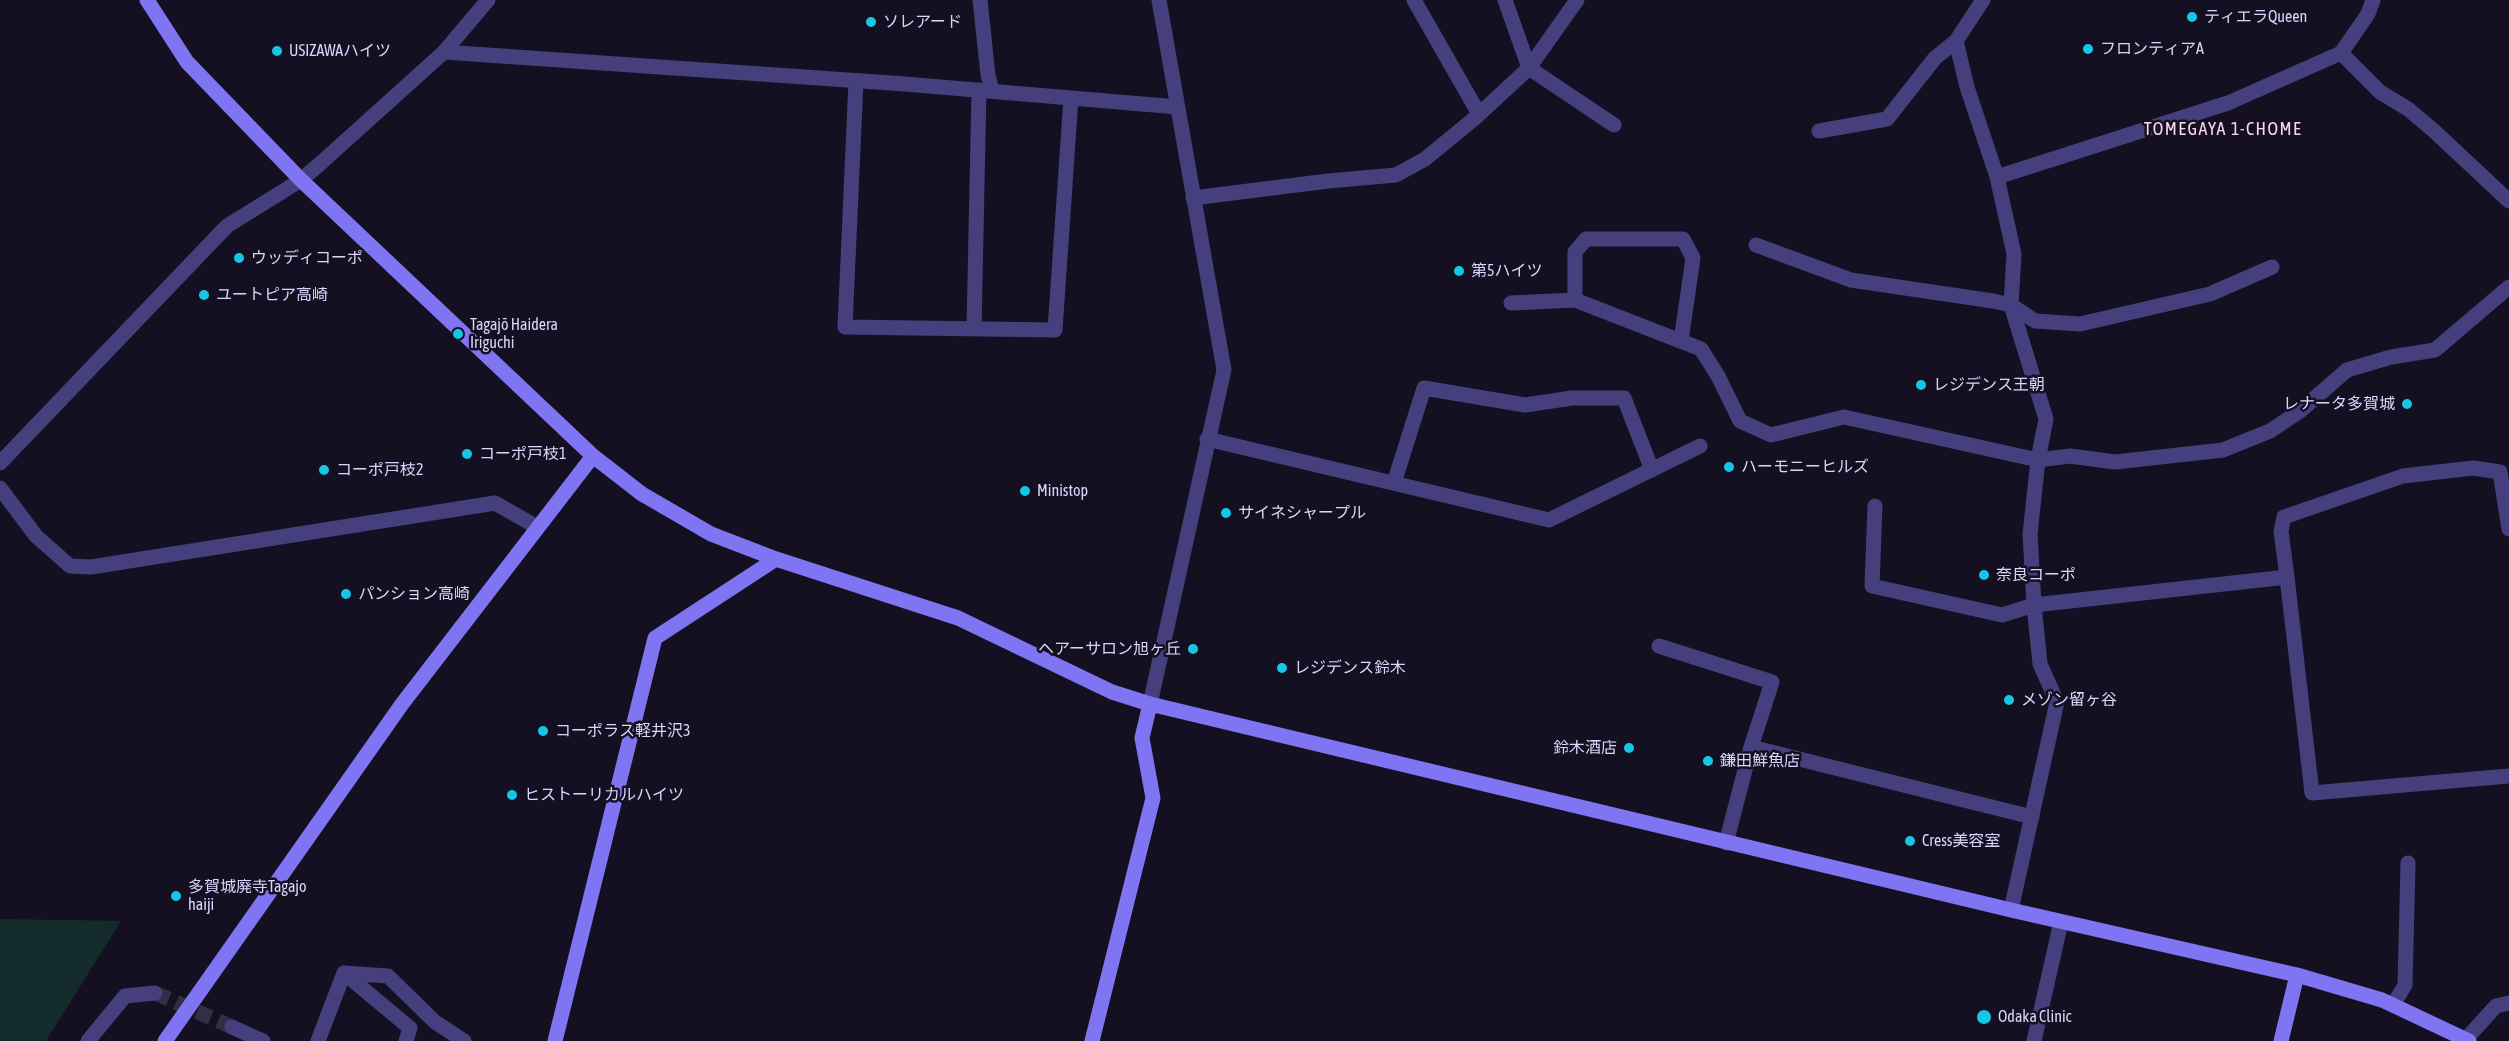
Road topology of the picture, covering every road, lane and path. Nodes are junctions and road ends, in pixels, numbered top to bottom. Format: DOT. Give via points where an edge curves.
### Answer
graph roads {
  1 [pos="147,0"];
  2 [pos="488,0"];
  3 [pos="980,0"];
  4 [pos="1159,0"];
  5 [pos="1414,0"];
  6 [pos="1505,0"];
  7 [pos="1577,0"];
  8 [pos="1983,0"];
  9 [pos="2373,0"];
  10 [pos="1956,41"];
  11 [pos="444,52"];
  12 [pos="2341,53"];
  13 [pos="1529,68"];
  14 [pos="856,81"];
  15 [pos="986,91"];
  16 [pos="1071,98"];
  17 [pos="1178,107"];
  18 [pos="1479,114"];
  19 [pos="1614,125"];
  20 [pos="1819,131"];
  21 [pos="1997,177"];
  22 [pos="301,180"];
  23 [pos="1193,198"];
  24 [pos="2509,201"];
  25 [pos="1756,245"];
  26 [pos="2272,267"];
  27 [pos="2509,287"];
  28 [pos="1575,300"];
  29 [pos="1511,303"];
  30 [pos="2011,304"];
  31 [pos="974,329"];
  32 [pos="1681,341"];
  33 [pos="1207,439"];
  34 [pos="1700,446"];
  35 [pos="593,456"];
  36 [pos="2038,460"];
  37 [pos="0,463"];
  38 [pos="1652,470"];
  39 [pos="1394,483"];
  40 [pos="0,488"];
  41 [pos="1875,506"];
  42 [pos="537,527"];
  43 [pos="2509,530"];
  44 [pos="776,559"];
  45 [pos="2287,577"];
  46 [pos="2034,605"];
  47 [pos="1659,645"];
  48 [pos="1150,704"];
  49 [pos="1751,747"];
  50 [pos="2509,776"];
  51 [pos="2032,817"];
  52 [pos="1726,843"];
  53 [pos="2408,863"];
  54 [pos="2011,910"];
  55 [pos="2061,922"];
  56 [pos="344,973"];
  57 [pos="2297,975"];
  58 [pos="155,993"];
  59 [pos="2509,1003"];
  60 [pos="2393,1005"];
  61 [pos="232,1027"];
  62 [pos="2468,1040"];
  63 [pos="88,1041"];
  64 [pos="165,1041"];
  65 [pos="263,1041"];
  66 [pos="318,1041"];
  67 [pos="406,1041"];
  68 [pos="465,1041"];
  69 [pos="555,1041"];
  70 [pos="1092,1041"];
  71 [pos="2034,1041"];
  72 [pos="2281,1041"];
  1 -- 22 [label="street" via="187,62"];
  2 -- 11 [label="street"];
  3 -- 15 [label="street"];
  4 -- 17 [label="street"];
  5 -- 18 [label="street"];
  6 -- 13 [label="street"];
  7 -- 13 [label="street"];
  8 -- 10 [label="street"];
  9 -- 12 [label="street"];
  10 -- 20 [label="street" via="1935,57 1887,119"];
  10 -- 21 [label="street"];
  11 -- 14 [label="street"];
  11 -- 22 [label="street"];
  12 -- 21 [label="street" via="2228,103"];
  12 -- 24 [label="street" via="2380,92 2424,123"];
  13 -- 18 [label="street"];
  13 -- 19 [label="street"];
  14 -- 15 [label="street"];
  14 -- 31 [label="street" via="844,327"];
  15 -- 16 [label="street"];
  15 -- 31 [label="street"];
  16 -- 17 [label="street"];
  16 -- 31 [label="street" via="1055,330"];
  17 -- 23 [label="street"];
  18 -- 23 [label="street" via="1425,159 1396,175"];
  21 -- 30 [label="street" via="2014,254"];
  22 -- 35 [label="street"];
  22 -- 37 [label="street" via="227,226"];
  23 -- 33 [label="street" via="1224,370"];
  25 -- 30 [label="street" via="1851,280"];
  26 -- 30 [label="street" via="2210,294 2080,324 2035,321"];
  27 -- 36 [label="street" via="2435,350 2347,370 2270,431 2223,450 2115,462 2070,456"];
  28 -- 29 [label="street"];
  28 -- 32 [label="street"];
  28 -- 32 [label="street" via="1575,252 1586,239 1683,240 1693,258"];
  30 -- 36 [label="street" via="2046,418"];
  32 -- 36 [label="street" via="1701,349 1740,422 1771,435 1844,417"];
  33 -- 39 [label="street"];
  33 -- 48 [label="street"];
  34 -- 38 [label="street"];
  35 -- 42 [label="street"];
  35 -- 44 [label="street" via="642,494 711,534"];
  36 -- 46 [label="street" via="2030,534"];
  38 -- 39 [label="street" via="1549,520"];
  38 -- 39 [label="street" via="1624,398 1572,398 1525,405 1424,388"];
  40 -- 42 [label="street" via="36,536 70,566 91,567 495,503"];
  41 -- 46 [label="street" via="1872,586 2002,615"];
  42 -- 64 [label="street" via="402,704"];
  43 -- 45 [label="street" via="2500,472 2473,468 2403,476 2284,517 2281,531"];
  44 -- 48 [label="street" via="958,618 1112,692"];
  44 -- 69 [label="street" via="655,638"];
  45 -- 46 [label="street"];
  45 -- 50 [label="street" via="2312,793"];
  46 -- 51 [label="street" via="2040,664 2056,702"];
  47 -- 49 [label="street" via="1772,682"];
  48 -- 52 [label="street"];
  48 -- 70 [label="street" via="1142,738 1153,798"];
  49 -- 51 [label="street"];
  49 -- 52 [label="street"];
  51 -- 54 [label="street"];
  52 -- 54 [label="street"];
  53 -- 60 [label="street" via="2405,984"];
  54 -- 55 [label="street"];
  55 -- 57 [label="street"];
  55 -- 71 [label="street"];
  56 -- 66 [label="street"];
  56 -- 67 [label="street" via="410,1028"];
  56 -- 68 [label="street" via="388,976 435,1022"];
  57 -- 60 [label="street"];
  57 -- 72 [label="street"];
  58 -- 63 [label="street" via="125,996"];
  59 -- 62 [label="street" via="2496,1006"];
  60 -- 62 [label="street"];
  61 -- 65 [label="street"];
}
